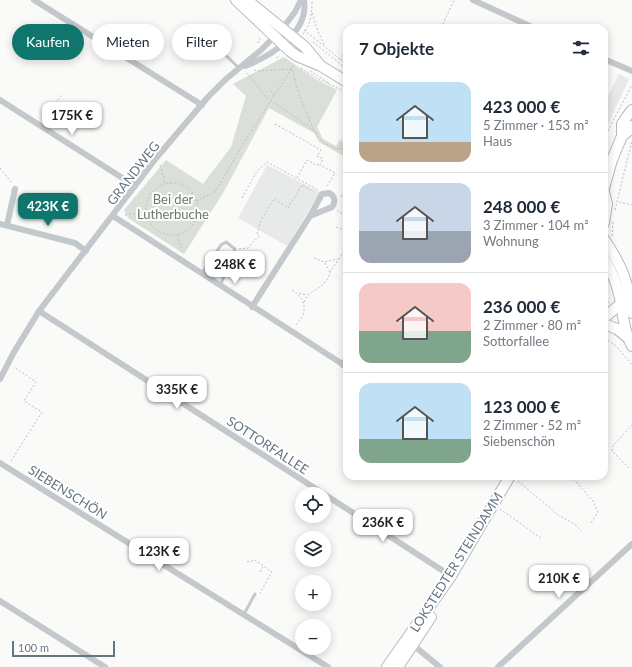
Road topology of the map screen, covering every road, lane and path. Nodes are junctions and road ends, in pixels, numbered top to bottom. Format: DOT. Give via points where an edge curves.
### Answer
graph roads {
  1 [pos="34,0"];
  2 [pos="236,0"];
  3 [pos="248,0"];
  4 [pos="303,0"];
  5 [pos="312,0"];
  6 [pos="454,0"];
  7 [pos="473,0"];
  8 [pos="312,13"];
  9 [pos="72,24"];
  10 [pos="443,24"];
  11 [pos="525,24"];
  12 [pos="84,31"];
  13 [pos="306,31"];
  14 [pos="279,32"];
  15 [pos="303,34"];
  16 [pos="291,36"];
  17 [pos="306,37"];
  18 [pos="260,38"];
  19 [pos="312,41"];
  20 [pos="283,44"];
  21 [pos="256,46"];
  22 [pos="326,46"];
  23 [pos="343,54"];
  24 [pos="231,60"];
  25 [pos="339,60"];
  26 [pos="292,61"];
  27 [pos="608,61"];
  28 [pos="343,63"];
  29 [pos="295,64"];
  30 [pos="321,66"];
  31 [pos="343,66"];
  32 [pos="239,68"];
  33 [pos="253,69"];
  34 [pos="292,69"];
  35 [pos="632,71"];
  36 [pos="246,73"];
  37 [pos="343,80"];
  38 [pos="632,85"];
  39 [pos="271,91"];
  40 [pos="343,91"];
  41 [pos="63,94"];
  42 [pos="274,96"];
  43 [pos="0,100"];
  44 [pos="271,101"];
  45 [pos="202,105"];
  46 [pos="632,110"];
  47 [pos="37,124"];
  48 [pos="275,124"];
  49 [pos="632,126"];
  50 [pos="608,130"];
  51 [pos="315,131"];
  52 [pos="622,136"];
  53 [pos="632,141"];
  54 [pos="343,149"];
  55 [pos="157,157"];
  56 [pos="320,165"];
  57 [pos="0,168"];
  58 [pos="608,175"];
  59 [pos="297,178"];
  60 [pos="165,184"];
  61 [pos="135,186"];
  62 [pos="15,189"];
  63 [pos="343,194"];
  64 [pos="322,195"];
  65 [pos="242,198"];
  66 [pos="335,200"];
  67 [pos="196,201"];
  68 [pos="618,202"];
  69 [pos="632,205"];
  70 [pos="332,207"];
  71 [pos="146,212"];
  72 [pos="614,213"];
  73 [pos="343,214"];
  74 [pos="113,216"];
  75 [pos="310,216"];
  76 [pos="609,221"];
  77 [pos="0,224"];
  78 [pos="7,225"];
  79 [pos="336,227"];
  80 [pos="343,230"];
  81 [pos="176,234"];
  82 [pos="608,240"];
  83 [pos="235,249"];
  84 [pos="86,251"];
  85 [pos="343,253"];
  86 [pos="314,258"];
  87 [pos="178,259"];
  88 [pos="339,259"];
  89 [pos="324,262"];
  90 [pos="608,266"];
  91 [pos="331,273"];
  92 [pos="201,274"];
  93 [pos="220,286"];
  94 [pos="629,289"];
  95 [pos="292,290"];
  96 [pos="297,293"];
  97 [pos="308,295"];
  98 [pos="304,302"];
  99 [pos="621,304"];
  100 [pos="252,307"];
  101 [pos="39,311"];
  102 [pos="632,313"];
  103 [pos="608,315"];
  104 [pos="608,326"];
  105 [pos="291,332"];
  106 [pos="608,339"];
  107 [pos="631,343"];
  108 [pos="8,364"];
  109 [pos="343,365"];
  110 [pos="632,365"];
  111 [pos="0,379"];
  112 [pos="632,425"];
  113 [pos="0,462"];
  114 [pos="7,467"];
  115 [pos="629,468"];
  116 [pos="512,480"];
  117 [pos="513,480"];
  118 [pos="517,480"];
  119 [pos="574,480"];
  120 [pos="313,487"];
  121 [pos="331,499"];
  122 [pos="499,508"];
  123 [pos="591,523"];
  124 [pos="581,531"];
  125 [pos="542,539"];
  126 [pos="632,544"];
  127 [pos="247,562"];
  128 [pos="264,566"];
  129 [pos="260,572"];
  130 [pos="451,576"];
  131 [pos="259,593"];
  132 [pos="254,594"];
  133 [pos="0,601"];
  134 [pos="244,614"];
  135 [pos="413,645"];
  136 [pos="105,667"];
  137 [pos="328,667"];
  138 [pos="387,667"];
  139 [pos="398,667"];
  140 [pos="440,667"];
  141 [pos="498,667"];
  1 -- 9 [label="street"];
  2 -- 14 [label="main road"];
  3 -- 14 [label="main road"];
  4 -- 14 [label="street, GRANDWEG"];
  4 -- 16 [label="street, GRANDWEG" via="305,5 302,17"];
  5 -- 8 [label="path"];
  6 -- 10 [label="path"];
  7 -- 11 [label="street"];
  8 -- 13 [label="path"];
  8 -- 22 [label="path"];
  12 -- 45 [label="street"];
  13 -- 15 [label="path"];
  13 -- 22 [label="path"];
  14 -- 16 [label="main road"];
  14 -- 20 [label="main road"];
  14 -- 32 [label="street, GRANDWEG"];
  16 -- 17 [label="path"];
  16 -- 20 [label="street, GRANDWEG"];
  16 -- 30 [label="main road" via="305,47"];
  18 -- 21 [label="path"];
  19 -- 31 [label="path"];
  20 -- 30 [label="main road" via="297,56"];
  20 -- 32 [label="street, GRANDWEG" via="268,55"];
  22 -- 25 [label="path"];
  23 -- 25 [label="path"];
  24 -- 32 [label="lane"];
  25 -- 28 [label="path"];
  26 -- 29 [label="path"];
  27 -- 35 [label="street"];
  29 -- 34 [label="path"];
  29 -- 40 [label="path"];
  30 -- 37 [label="main road"];
  32 -- 45 [label="street, GRANDWEG"];
  33 -- 34 [label="path"];
  34 -- 42 [label="path"];
  34 -- 51 [label="path" via="298,92"];
  36 -- 44 [label="path"];
  38 -- 50 [label="path"];
  39 -- 42 [label="path"];
  41 -- 47 [label="path"];
  42 -- 44 [label="path"];
  43 -- 47 [label="street"];
  44 -- 51 [label="path"];
  44 -- 67 [label="path" via="215,192"];
  45 -- 55 [label="street, GRANDWEG"];
  46 -- 52 [label="main road" via="622,124"];
  47 -- 61 [label="street"];
  48 -- 56 [label="path" via="321,150 317,156 323,159"];
  49 -- 52 [label="main road"];
  51 -- 54 [label="path" via="321,140 336,149"];
  52 -- 58 [label="main road"];
  53 -- 68 [label="path"];
  55 -- 60 [label="path"];
  55 -- 61 [label="street, GRANDWEG"];
  56 -- 59 [label="path" via="307,160"];
  56 -- 64 [label="path" via="335,173"];
  57 -- 62 [label="path"];
  59 -- 64 [label="path"];
  59 -- 65 [label="path" via="265,162"];
  60 -- 67 [label="path" via="180,184 193,194"];
  60 -- 71 [label="path" via="152,191"];
  61 -- 74 [label="street, GRANDWEG"];
  62 -- 78 [label="street"];
  63 -- 66 [label="path"];
  64 -- 66 [label="street" via="331,194"];
  64 -- 75 [label="street"];
  64 -- 83 [label="path" via="302,185 288,208 274,199 261,220 256,234 259,236 248,248"];
  66 -- 70 [label="street"];
  67 -- 81 [label="path" via="196,218 188,228"];
  68 -- 69 [label="path"];
  68 -- 72 [label="path"];
  70 -- 73 [label="path"];
  70 -- 75 [label="street"];
  71 -- 74 [label="path"];
  71 -- 81 [label="path" via="153,227 160,232"];
  74 -- 84 [label="street, GRANDWEG"];
  74 -- 87 [label="street"];
  75 -- 100 [label="street"];
  76 -- 82 [label="path"];
  77 -- 78 [label="street"];
  78 -- 84 [label="street" via="75,243"];
  79 -- 80 [label="path"];
  81 -- 87 [label="path" via="182,252"];
  82 -- 94 [label="main road"];
  83 -- 92 [label="lane" via="226,242 221,245"];
  83 -- 93 [label="lane"];
  84 -- 101 [label="street, GRANDWEG"];
  85 -- 88 [label="path"];
  86 -- 89 [label="path"];
  87 -- 92 [label="street"];
  88 -- 89 [label="path"];
  88 -- 91 [label="path"];
  89 -- 91 [label="path"];
  90 -- 99 [label="main road"];
  91 -- 97 [label="path" via="321,286"];
  92 -- 93 [label="street"];
  93 -- 100 [label="street"];
  94 -- 99 [label="main road"];
  94 -- 102 [label="main road"];
  95 -- 96 [label="path"];
  96 -- 97 [label="path"];
  96 -- 98 [label="path"];
  97 -- 98 [label="path"];
  98 -- 105 [label="path" via="300,321"];
  99 -- 103 [label="main road"];
  99 -- 107 [label="main road"];
  100 -- 105 [label="street"];
  101 -- 108 [label="street, GRANDWEG"];
  101 -- 120 [label="street, SOTTORFALLEE"];
  104 -- 107 [label="main road" via="620,331"];
  105 -- 109 [label="street"];
  106 -- 110 [label="path"];
  108 -- 111 [label="street, GRANDWEG"];
  108 -- 114 [label="path" via="36,382 24,401 42,412"];
  112 -- 115 [label="path" via="613,446 612,451"];
  113 -- 114 [label="street, SIEBENSCHÖN"];
  114 -- 134 [label="street, SIEBENSCHÖN"];
  116 -- 130 [label="main road, LOKSTEDTER STEINDAMM"];
  117 -- 122 [label="main road, LOKSTEDTER STEINDAMM"];
  118 -- 124 [label="path"];
  119 -- 123 [label="path" via="594,501 598,512"];
  121 -- 130 [label="street, SOTTORFALLEE"];
  122 -- 125 [label="path"];
  122 -- 135 [label="main road, LOKSTEDTER STEINDAMM"];
  126 -- 141 [label="street"];
  127 -- 128 [label="path" via="255,560"];
  128 -- 129 [label="path"];
  128 -- 131 [label="path" via="272,572"];
  130 -- 138 [label="main road, LOKSTEDTER STEINDAMM"];
  132 -- 134 [label="lane"];
  133 -- 136 [label="street"];
  134 -- 137 [label="street, SIEBENSCHÖN"];
  135 -- 139 [label="main road, LOKSTEDTER STEINDAMM"];
  135 -- 140 [label="street"];
}
